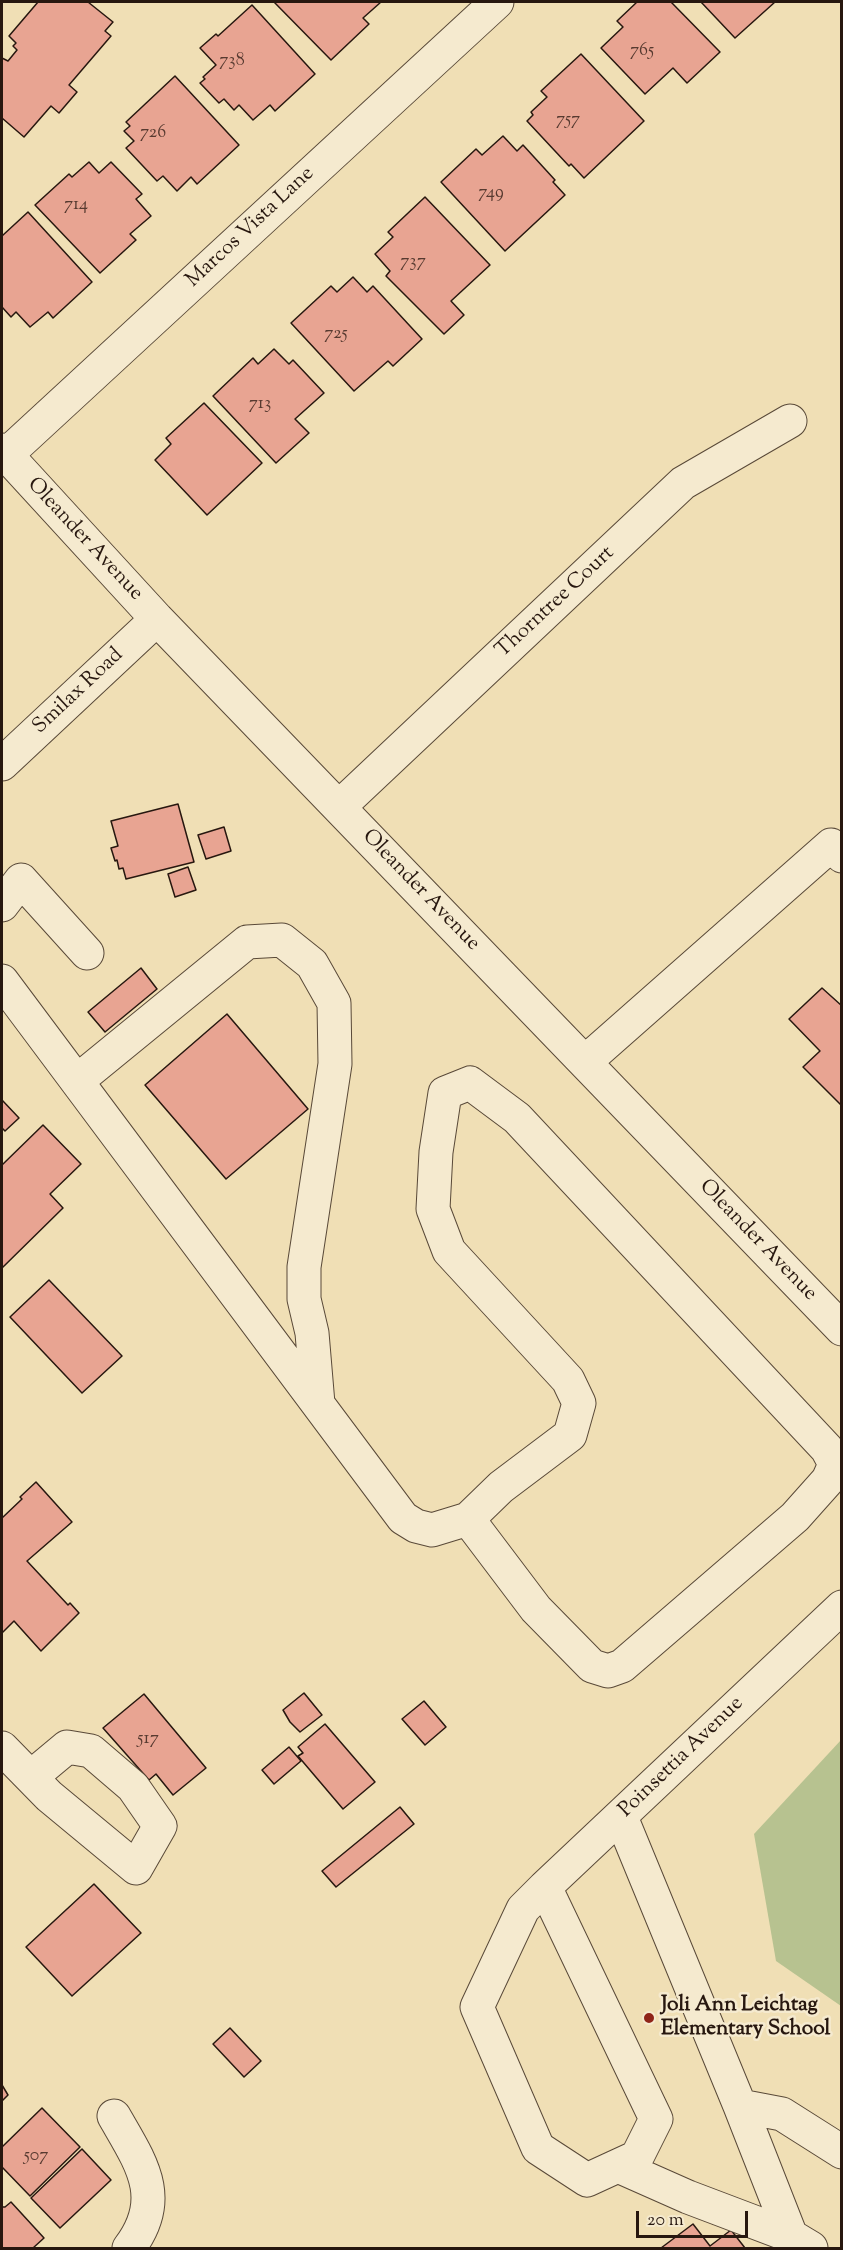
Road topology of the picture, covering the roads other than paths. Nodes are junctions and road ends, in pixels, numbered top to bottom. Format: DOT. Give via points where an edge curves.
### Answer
graph roads {
  1 [pos="497,2"];
  2 [pos="790,422"];
  3 [pos="4,453"];
  4 [pos="157,619"];
  5 [pos="2,764"];
  6 [pos="339,807"];
  7 [pos="838,846"];
  8 [pos="2,905"];
  9 [pos="87,953"];
  10 [pos="2,981"];
  11 [pos="585,1062"];
  12 [pos="77,1081"];
  13 [pos="842,1329"];
  14 [pos="318,1405"];
  15 [pos="468,1519"];
  16 [pos="842,1607"];
  17 [pos="2,1748"];
  18 [pos="31,1777"];
  19 [pos="621,1817"];
  20 [pos="534,1898"];
  21 [pos="740,2106"];
  22 [pos="114,2116"];
  23 [pos="842,2152"];
  24 [pos="618,2166"];
  25 [pos="801,2242"];
  26 [pos="129,2248"];
  1 -- 3 [label="street, Marcos Vista Lane"];
  2 -- 6 [label="street, Thorntree Court" via="683,483"];
  3 -- 4 [label="street, Oleander Avenue"];
  4 -- 5 [label="street, Smilax Road"];
  4 -- 6 [label="street, Oleander Avenue"];
  6 -- 11 [label="street, Oleander Avenue"];
  7 -- 11 [label="street"];
  8 -- 9 [label="street" via="21,880"];
  10 -- 12 [label="street"];
  11 -- 13 [label="street, Oleander Avenue"];
  12 -- 14 [label="street"];
  12 -- 14 [label="street" via="248,942 282,940 312,964 334,1003 335,1064 304,1267 304,1299 312,1333"];
  14 -- 15 [label="street" via="403,1518 432,1530"];
  15 -- 15 [label="street" via="501,1487 570,1435 579,1403 568,1380 449,1251 433,1209 445,1093 470,1083 517,1118 827,1449 835,1464 828,1480 795,1517 622,1666 608,1671 592,1666 536,1609"];
  16 -- 19 [label="street, Poinsettia Avenue"];
  17 -- 18 [label="street"];
  19 -- 20 [label="street, Poinsettia Avenue"];
  19 -- 21 [label="street"];
  20 -- 24 [label="street" via="657,2119 637,2157"];
  20 -- 24 [label="street" via="477,2007 538,2148 587,2180"];
  21 -- 23 [label="street" via="782,2114"];
  21 -- 25 [label="street"];
  22 -- 26 [label="street" via="147,2179 149,2200 145,2220"];
  24 -- 25 [label="street"];
}
